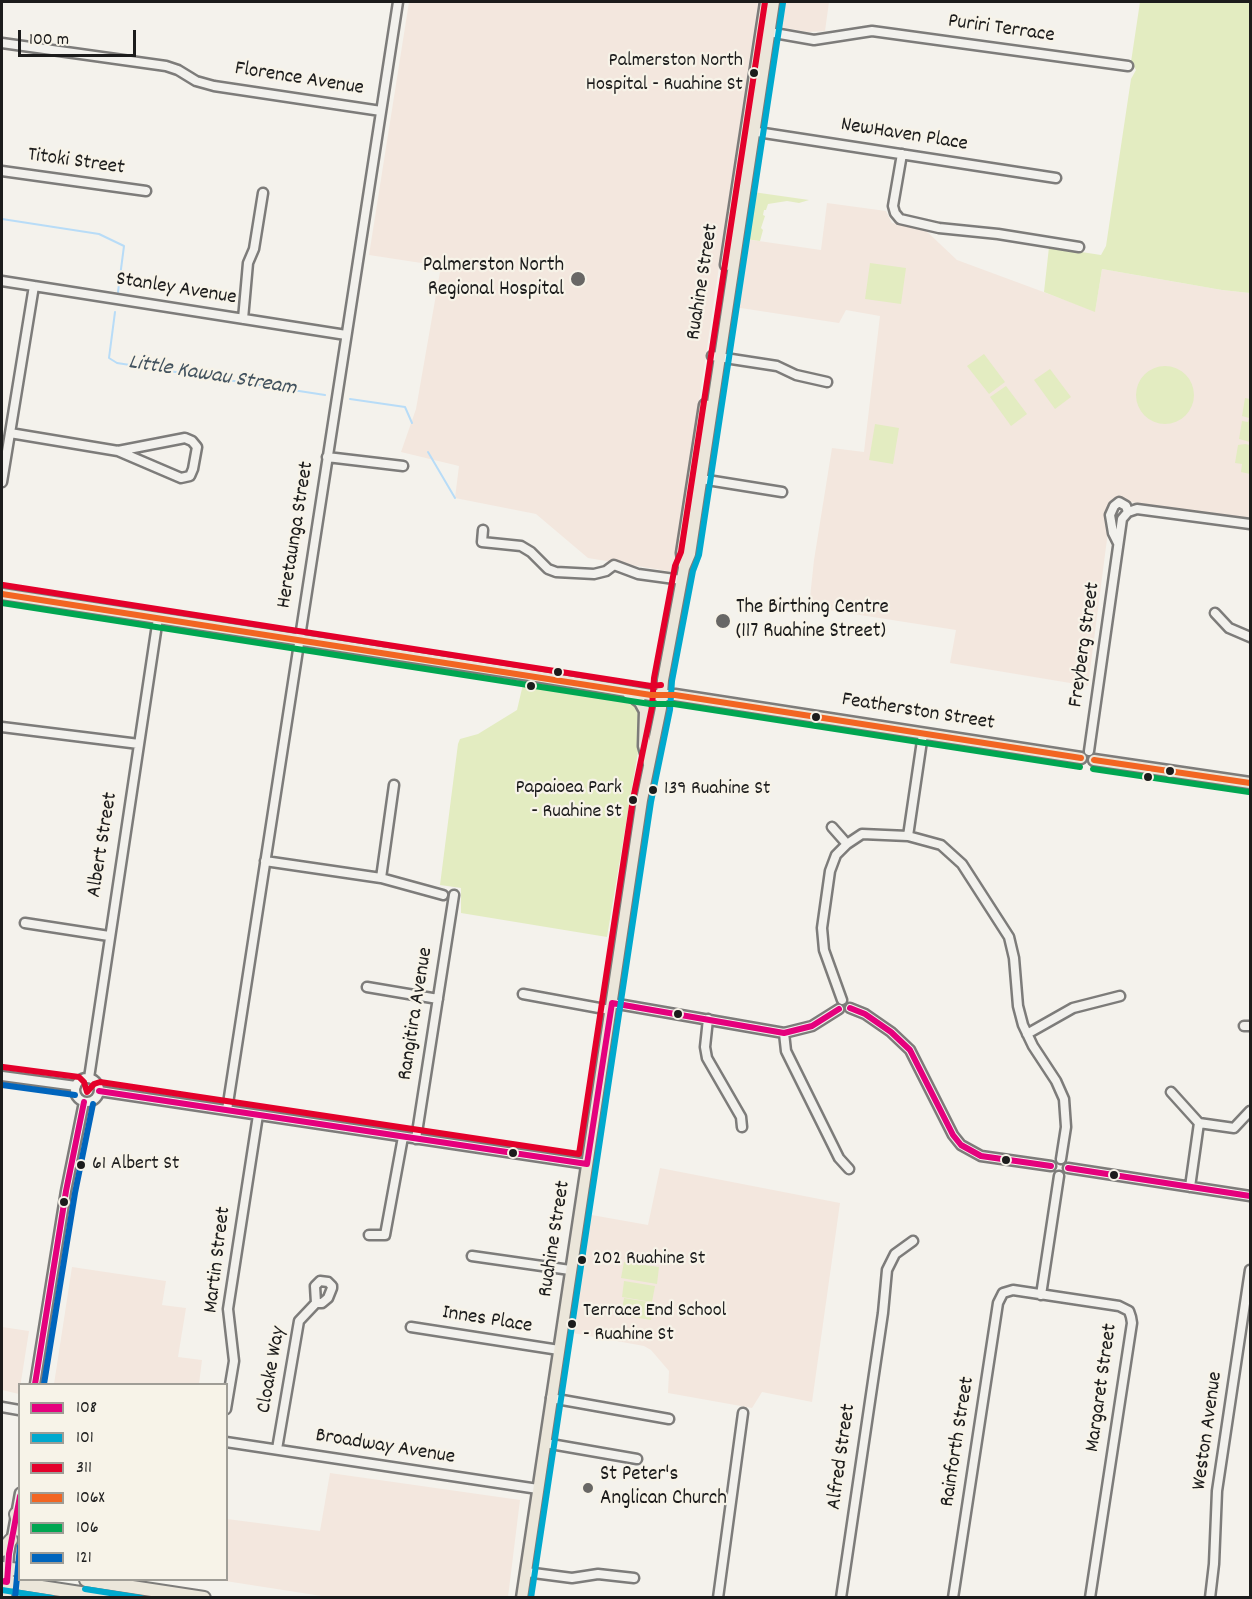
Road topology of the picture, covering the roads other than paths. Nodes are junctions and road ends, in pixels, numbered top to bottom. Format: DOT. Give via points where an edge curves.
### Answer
graph roads {
  1 [pos="398,2"];
  2 [pos="766,2"];
  3 [pos="774,2"];
  4 [pos="766,32"];
  5 [pos="2,43"];
  6 [pos="1128,66"];
  7 [pos="381,111"];
  8 [pos="751,131"];
  9 [pos="902,154"];
  10 [pos="2,171"];
  11 [pos="1056,178"];
  12 [pos="146,191"];
  13 [pos="263,193"];
  14 [pos="1079,247"];
  15 [pos="2,281"];
  16 [pos="34,286"];
  17 [pos="243,319"];
  18 [pos="346,335"];
  19 [pos="716,357"];
  20 [pos="827,382"];
  21 [pos="10,433"];
  22 [pos="118,451"];
  23 [pos="327,457"];
  24 [pos="403,466"];
  25 [pos="701,480"];
  26 [pos="2,482"];
  27 [pos="782,492"];
  28 [pos="1128,512"];
  29 [pos="1251,524"];
  30 [pos="483,530"];
  31 [pos="1118,544"];
  32 [pos="684,568"];
  33 [pos="682,580"];
  34 [pos="2,594"];
  35 [pos="1215,613"];
  36 [pos="158,618"];
  37 [pos="1251,638"];
  38 [pos="299,639"];
  39 [pos="624,691"];
  40 [pos="662,694"];
  41 [pos="2,727"];
  42 [pos="923,734"];
  43 [pos="139,744"];
  44 [pos="1088,756"];
  45 [pos="649,766"];
  46 [pos="1251,783"];
  47 [pos="394,785"];
  48 [pos="832,827"];
  49 [pos="908,836"];
  50 [pos="847,844"];
  51 [pos="265,861"];
  52 [pos="381,878"];
  53 [pos="443,895"];
  54 [pos="454,895"];
  55 [pos="25,923"];
  56 [pos="109,936"];
  57 [pos="367,987"];
  58 [pos="523,994"];
  59 [pos="1120,996"];
  60 [pos="438,999"];
  61 [pos="842,1000"];
  62 [pos="611,1007"];
  63 [pos="850,1008"];
  64 [pos="839,1009"];
  65 [pos="708,1019"];
  66 [pos="784,1033"];
  67 [pos="1027,1034"];
  68 [pos="2,1076"];
  69 [pos="89,1078"];
  70 [pos="76,1086"];
  71 [pos="99,1091"];
  72 [pos="1172,1092"];
  73 [pos="84,1102"];
  74 [pos="227,1110"];
  75 [pos="1251,1111"];
  76 [pos="258,1115"];
  77 [pos="1199,1123"];
  78 [pos="742,1127"];
  79 [pos="403,1137"];
  80 [pos="416,1139"];
  81 [pos="1061,1159"];
  82 [pos="587,1164"];
  83 [pos="1051,1167"];
  84 [pos="1068,1168"];
  85 [pos="849,1169"];
  86 [pos="1059,1176"];
  87 [pos="1190,1187"];
  88 [pos="1251,1196"];
  89 [pos="369,1235"];
  90 [pos="913,1241"];
  91 [pos="472,1256"];
  92 [pos="570,1270"];
  93 [pos="1251,1270"];
  94 [pos="1003,1293"];
  95 [pos="1041,1295"];
  96 [pos="316,1303"];
  97 [pos="411,1328"];
  98 [pos="559,1350"];
  99 [pos="35,1383"];
  100 [pos="228,1397"];
  101 [pos="551,1398"];
  102 [pos="2,1407"];
  103 [pos="18,1409"];
  104 [pos="743,1413"];
  105 [pos="669,1419"];
  106 [pos="228,1442"];
  107 [pos="545,1443"];
  108 [pos="277,1449"];
  109 [pos="638,1459"];
  110 [pos="538,1488"];
  111 [pos="18,1504"];
  112 [pos="16,1514"];
  113 [pos="18,1522"];
  114 [pos="11,1540"];
  115 [pos="2,1550"];
  116 [pos="526,1572"];
  117 [pos="8,1574"];
  118 [pos="634,1578"];
  119 [pos="39,1581"];
  120 [pos="93,1581"];
  121 [pos="6,1598"];
  122 [pos="113,1598"];
  123 [pos="204,1598"];
  124 [pos="522,1598"];
  125 [pos="718,1598"];
  126 [pos="842,1598"];
  127 [pos="953,1598"];
  128 [pos="1090,1598"];
  129 [pos="1210,1598"];
  1 -- 7 [label="street, Heretaunga Street"];
  2 -- 4 [label="main road, Ruahine Street"];
  3 -- 4 [label="main road, Ruahine Street"];
  4 -- 6 [label="street, Puriri Terrace" via="814,40 872,30"];
  4 -- 8 [label="main road, Ruahine Street"];
  5 -- 7 [label="street, Florence Avenue" via="166,66 214,86"];
  7 -- 18 [label="street, Heretaunga Street"];
  8 -- 9 [label="street, NewHaven Place"];
  8 -- 19 [label="main road, Ruahine Street"];
  9 -- 11 [label="street, NewHaven Place"];
  9 -- 14 [label="street" via="893,206 900,219"];
  10 -- 12 [label="street, Titoki Street"];
  13 -- 17 [label="street" via="248,263"];
  15 -- 16 [label="street, Stanley Avenue"];
  16 -- 17 [label="street, Stanley Avenue"];
  16 -- 21 [label="street"];
  17 -- 18 [label="street, Stanley Avenue"];
  18 -- 23 [label="street, Heretaunga Street"];
  19 -- 20 [label="street" via="777,366"];
  19 -- 25 [label="main road, Ruahine Street"];
  19 -- 32 [label="main road, Ruahine Street" via="682,553"];
  21 -- 22 [label="street"];
  21 -- 26 [label="street"];
  22 -- 22 [label="street" via="181,478 190,476 194,469 197,447 185,438"];
  23 -- 24 [label="street"];
  23 -- 38 [label="street, Heretaunga Street"];
  25 -- 27 [label="street"];
  25 -- 32 [label="main road, Ruahine Street" via="690,554"];
  28 -- 29 [label="street, Freyberg Street" via="1137,509"];
  28 -- 31 [label="street, Freyberg Street" via="1122,519"];
  28 -- 31 [label="street, Freyberg Street" via="1119,502 1110,516"];
  30 -- 33 [label="street" via="482,542 521,546 556,572 594,574 614,566"];
  31 -- 44 [label="street, Freyberg Street"];
  32 -- 33 [label="main road, Ruahine Street"];
  33 -- 40 [label="main road, Ruahine Street"];
  34 -- 36 [label="main road, Featherston Street"];
  35 -- 37 [label="street" via="1229,628"];
  36 -- 38 [label="main road, Featherston Street"];
  36 -- 43 [label="street, Albert Street"];
  38 -- 39 [label="main road, Featherston Street"];
  38 -- 51 [label="street, Heretaunga Street"];
  39 -- 40 [label="main road, Featherston Street"];
  39 -- 45 [label="main road" via="640,702 645,711 644,746"];
  40 -- 42 [label="main road, Featherston Street"];
  40 -- 45 [label="main road, Ruahine Street"];
  41 -- 43 [label="street"];
  42 -- 44 [label="main road, Featherston Street"];
  42 -- 49 [label="street"];
  43 -- 56 [label="street, Albert Street"];
  44 -- 46 [label="main road, Featherston Street"];
  45 -- 62 [label="main road, Ruahine Street"];
  47 -- 52 [label="street"];
  48 -- 50 [label="street"];
  49 -- 50 [label="street" via="862,834"];
  49 -- 67 [label="street" via="941,845 962,864 1004,928 1012,946 1018,1006"];
  50 -- 61 [label="street" via="836,855 830,871 822,928 824,950"];
  51 -- 52 [label="street"];
  51 -- 74 [label="street, Heretaunga Street"];
  52 -- 53 [label="street"];
  54 -- 60 [label="street, Rangitira Avenue"];
  55 -- 56 [label="street"];
  56 -- 69 [label="street, Albert Street"];
  57 -- 60 [label="street"];
  58 -- 62 [label="street"];
  59 -- 67 [label="street" via="1073,1008"];
  60 -- 80 [label="street, Rangitira Avenue"];
  61 -- 63 [label="street" via="849,1002"];
  61 -- 64 [label="street"];
  62 -- 65 [label="street"];
  62 -- 82 [label="main road, Ruahine Street"];
  63 -- 64 [label="street" via="845,1012"];
  63 -- 83 [label="street" via="891,1032 910,1050 961,1145 981,1156"];
  64 -- 66 [label="street" via="812,1026"];
  65 -- 66 [label="street"];
  65 -- 78 [label="street" via="707,1058 741,1117"];
  66 -- 85 [label="street" via="786,1051 839,1158"];
  67 -- 81 [label="street" via="1064,1099 1066,1127"];
  68 -- 70 [label="street"];
  69 -- 70 [label="street" via="80,1080"];
  69 -- 71 [label="street"];
  70 -- 73 [label="street" via="77,1097"];
  71 -- 73 [label="street" via="92,1101"];
  71 -- 74 [label="street"];
  72 -- 77 [label="street"];
  73 -- 99 [label="street"];
  74 -- 76 [label="street"];
  75 -- 77 [label="street" via="1234,1128"];
  76 -- 79 [label="street"];
  76 -- 100 [label="street, Martin Street" via="228,1309 234,1361"];
  77 -- 87 [label="street"];
  79 -- 80 [label="street"];
  79 -- 89 [label="street" via="385,1235"];
  80 -- 82 [label="street"];
  81 -- 83 [label="street"];
  81 -- 84 [label="street"];
  82 -- 92 [label="main road, Ruahine Street"];
  83 -- 86 [label="street"];
  84 -- 86 [label="street"];
  84 -- 87 [label="street"];
  86 -- 95 [label="street"];
  87 -- 88 [label="street"];
  90 -- 126 [label="street, Alfred Street" via="889,1263"];
  91 -- 92 [label="street"];
  92 -- 98 [label="main road, Ruahine Street"];
  93 -- 129 [label="street, Weston Avenue" via="1217,1491"];
  94 -- 95 [label="street, Margaret Street" via="1013,1290"];
  94 -- 127 [label="street, Rainforth Street" via="998,1303"];
  95 -- 128 [label="street, Margaret Street" via="1119,1306 1129,1311 1132,1323"];
  96 -- 108 [label="street, Cloake Way" via="299,1321"];
  97 -- 98 [label="street, Innes Place"];
  98 -- 101 [label="main road, Ruahine Street"];
  101 -- 105 [label="street"];
  101 -- 107 [label="main road, Ruahine Street"];
  102 -- 103 [label="street"];
  104 -- 125 [label="street"];
  106 -- 108 [label="street, Broadway Avenue"];
  107 -- 109 [label="street"];
  107 -- 110 [label="main road, Ruahine Street"];
  108 -- 110 [label="street, Broadway Avenue"];
  110 -- 116 [label="main road, Ruahine Street"];
  111 -- 112 [label="street"];
  112 -- 113 [label="highway"];
  112 -- 114 [label="street"];
  114 -- 115 [label="highway"];
  114 -- 117 [label="street"];
  116 -- 118 [label="street" via="572,1578 597,1574"];
  116 -- 124 [label="main road, Ruahine Street"];
  117 -- 121 [label="main road"];
  119 -- 122 [label="highway"];
  120 -- 123 [label="highway"];
}
